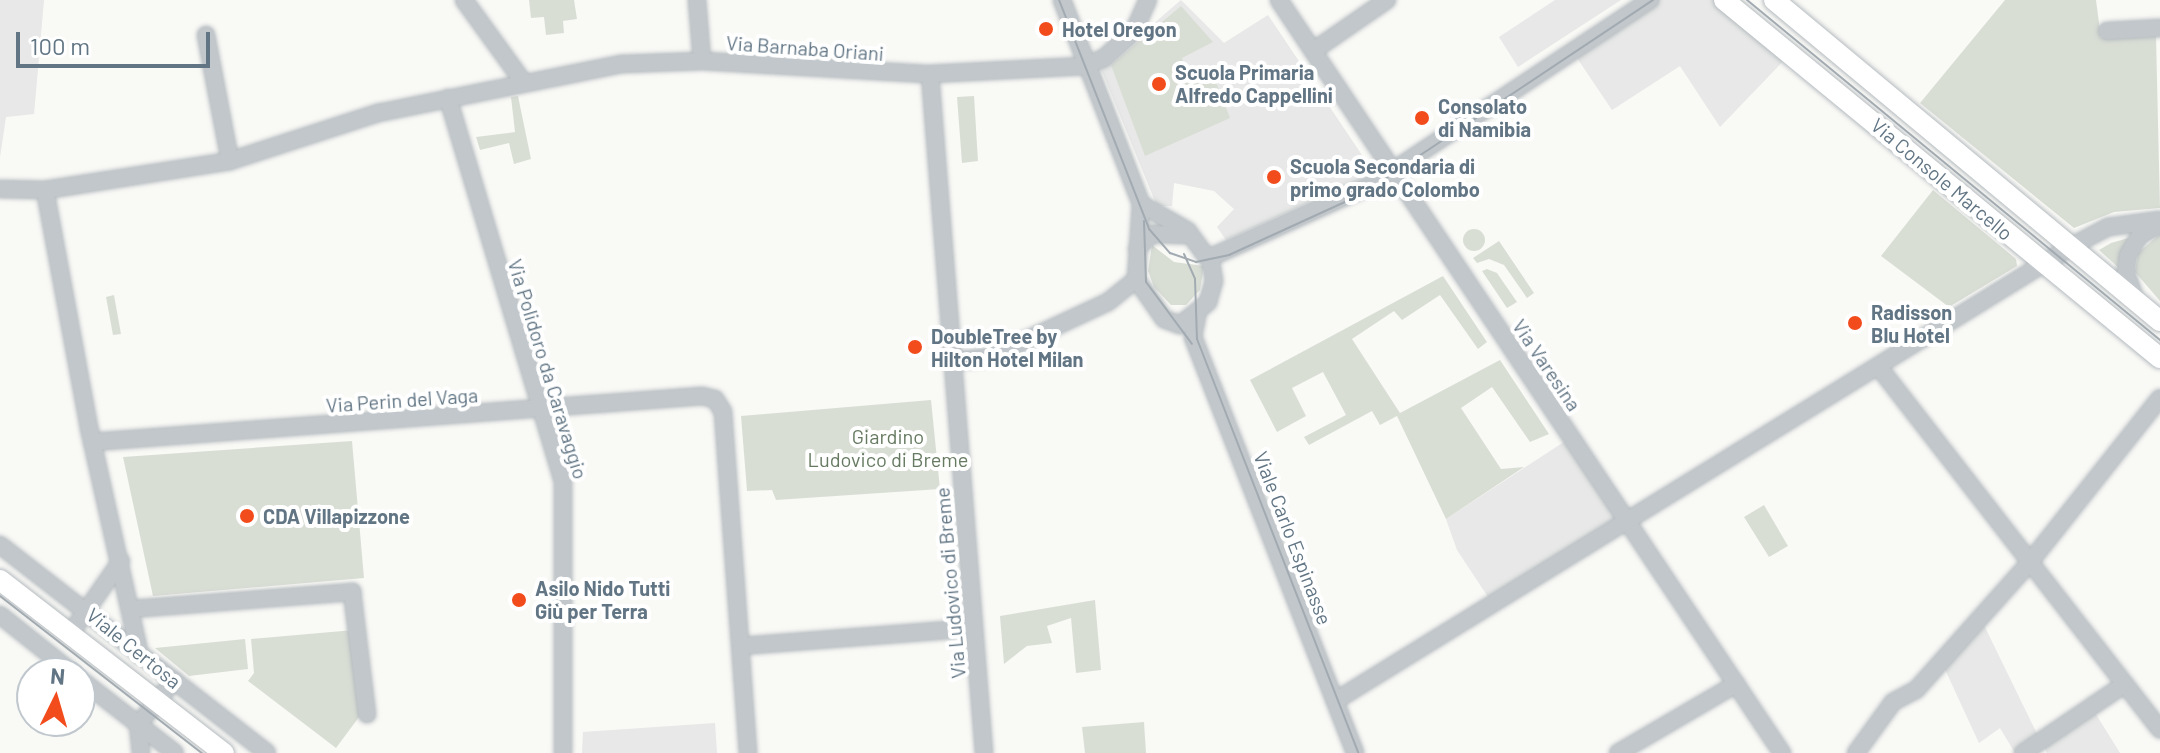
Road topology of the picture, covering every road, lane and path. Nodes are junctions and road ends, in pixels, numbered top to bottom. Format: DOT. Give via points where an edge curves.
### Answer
graph roads {
  1 [pos="464,0"];
  2 [pos="697,0"];
  3 [pos="1062,0"];
  4 [pos="1148,0"];
  5 [pos="1279,0"];
  6 [pos="1387,0"];
  7 [pos="1650,0"];
  8 [pos="1724,0"];
  9 [pos="1774,0"];
  10 [pos="2160,28"];
  11 [pos="2107,31"];
  12 [pos="206,35"];
  13 [pos="1313,51"];
  14 [pos="702,61"];
  15 [pos="1086,66"];
  16 [pos="930,74"];
  17 [pos="524,83"];
  18 [pos="448,98"];
  19 [pos="230,161"];
  20 [pos="1393,171"];
  21 [pos="0,189"];
  22 [pos="45,190"];
  23 [pos="1141,204"];
  24 [pos="2160,223"];
  25 [pos="2072,246"];
  26 [pos="1137,249"];
  27 [pos="1205,252"];
  28 [pos="2043,263"];
  29 [pos="1136,279"];
  30 [pos="2138,303"];
  31 [pos="1197,316"];
  32 [pos="2160,321"];
  33 [pos="1174,326"];
  34 [pos="1193,337"];
  35 [pos="2160,358"];
  36 [pos="953,361"];
  37 [pos="1878,366"];
  38 [pos="2160,398"];
  39 [pos="539,409"];
  40 [pos="92,442"];
  41 [pos="1628,522"];
  42 [pos="0,545"];
  43 [pos="121,561"];
  44 [pos="2030,562"];
  45 [pos="0,580"];
  46 [pos="131,609"];
  47 [pos="87,611"];
  48 [pos="0,615"];
  49 [pos="973,628"];
  50 [pos="70,634"];
  51 [pos="741,646"];
  52 [pos="140,655"];
  53 [pos="53,657"];
  54 [pos="174,680"];
  55 [pos="1736,684"];
  56 [pos="2125,684"];
  57 [pos="96,692"];
  58 [pos="157,701"];
  59 [pos="1335,701"];
  60 [pos="367,714"];
  61 [pos="138,725"];
  62 [pos="2160,729"];
  63 [pos="561,746"];
  64 [pos="141,753"];
  65 [pos="175,753"];
  66 [pos="224,753"];
  67 [pos="267,753"];
  68 [pos="748,753"];
  69 [pos="984,753"];
  70 [pos="1355,753"];
  71 [pos="1618,753"];
  72 [pos="1782,753"];
  73 [pos="1856,753"];
  74 [pos="2023,753"];
  1 -- 17 [label="street"];
  2 -- 14 [label="street"];
  3 -- 15 [label="street"];
  4 -- 15 [label="street" via="1134,31"];
  5 -- 13 [label="street, Via Varesina"];
  6 -- 13 [label="street"];
  7 -- 20 [label="street"];
  8 -- 28 [label="main road, Via Console Marcello"];
  9 -- 25 [label="main road, Via Console Marcello"];
  10 -- 11 [label="street"];
  12 -- 19 [label="street"];
  13 -- 20 [label="street, Via Varesina"];
  14 -- 16 [label="street, Via Barnaba Oriani"];
  14 -- 17 [label="street, Via Barnaba Oriani" via="622,64"];
  15 -- 16 [label="street, Via Barnaba Oriani"];
  15 -- 23 [label="street"];
  16 -- 36 [label="street, Via Ludovico di Breme"];
  17 -- 18 [label="street, Via Barnaba Oriani"];
  18 -- 19 [label="street, Via Barnaba Oriani" via="378,113"];
  18 -- 39 [label="street, Via Polidoro da Caravaggio"];
  19 -- 22 [label="street, Via Barnaba Oriani"];
  20 -- 27 [label="street" via="1332,206"];
  20 -- 41 [label="street, Via Varesina"];
  21 -- 22 [label="street, Via Barnaba Oriani"];
  22 -- 40 [label="street"];
  23 -- 26 [label="street"];
  23 -- 27 [label="street" via="1182,227"];
  24 -- 25 [label="street" via="2108,227"];
  24 -- 30 [label="street" via="2140,235 2128,255 2128,282"];
  25 -- 28 [label="street"];
  25 -- 30 [label="main road, Via Console Marcello"];
  26 -- 27 [label="street" via="1143,238 1165,232 1186,236"];
  26 -- 29 [label="street"];
  27 -- 31 [label="street" via="1213,290"];
  28 -- 35 [label="main road, Via Console Marcello"];
  28 -- 37 [label="street"];
  29 -- 33 [label="street"];
  29 -- 36 [label="street" via="1121,293 990,357"];
  30 -- 32 [label="main road, Via Console Marcello"];
  31 -- 33 [label="street"];
  31 -- 34 [label="street"];
  33 -- 34 [label="street"];
  34 -- 59 [label="street, Viale Carlo Espinasse"];
  36 -- 49 [label="street, Via Ludovico di Breme"];
  37 -- 41 [label="street"];
  37 -- 44 [label="street"];
  38 -- 44 [label="street"];
  39 -- 40 [label="street, Via Perin del Vaga"];
  39 -- 51 [label="street, Via Perin del Vaga" via="715,399 723,412"];
  39 -- 63 [label="street, Via Polidoro da Caravaggio" via="565,499"];
  40 -- 43 [label="street"];
  41 -- 55 [label="street, Via Varesina"];
  41 -- 59 [label="street"];
  42 -- 47 [label="street, Viale Certosa"];
  43 -- 46 [label="street"];
  43 -- 47 [label="street"];
  44 -- 56 [label="street"];
  44 -- 73 [label="street" via="1916,690 1893,702"];
  45 -- 50 [label="main road, Viale Certosa"];
  46 -- 52 [label="street"];
  46 -- 60 [label="street" via="352,592"];
  47 -- 50 [label="street"];
  47 -- 52 [label="street, Viale Certosa"];
  48 -- 53 [label="street"];
  49 -- 51 [label="street"];
  49 -- 69 [label="street, Via Ludovico di Breme"];
  50 -- 58 [label="main road, Viale Certosa"];
  51 -- 68 [label="street"];
  52 -- 54 [label="street, Viale Certosa"];
  54 -- 58 [label="street"];
  54 -- 67 [label="street, Viale Certosa"];
  55 -- 71 [label="street"];
  55 -- 72 [label="street, Via Varesina"];
  56 -- 62 [label="street"];
  56 -- 74 [label="street"];
  57 -- 61 [label="street"];
  58 -- 61 [label="street"];
  58 -- 66 [label="main road, Viale Certosa"];
  59 -- 70 [label="street, Viale Carlo Espinasse"];
  61 -- 64 [label="street"];
  61 -- 65 [label="street"];
}
